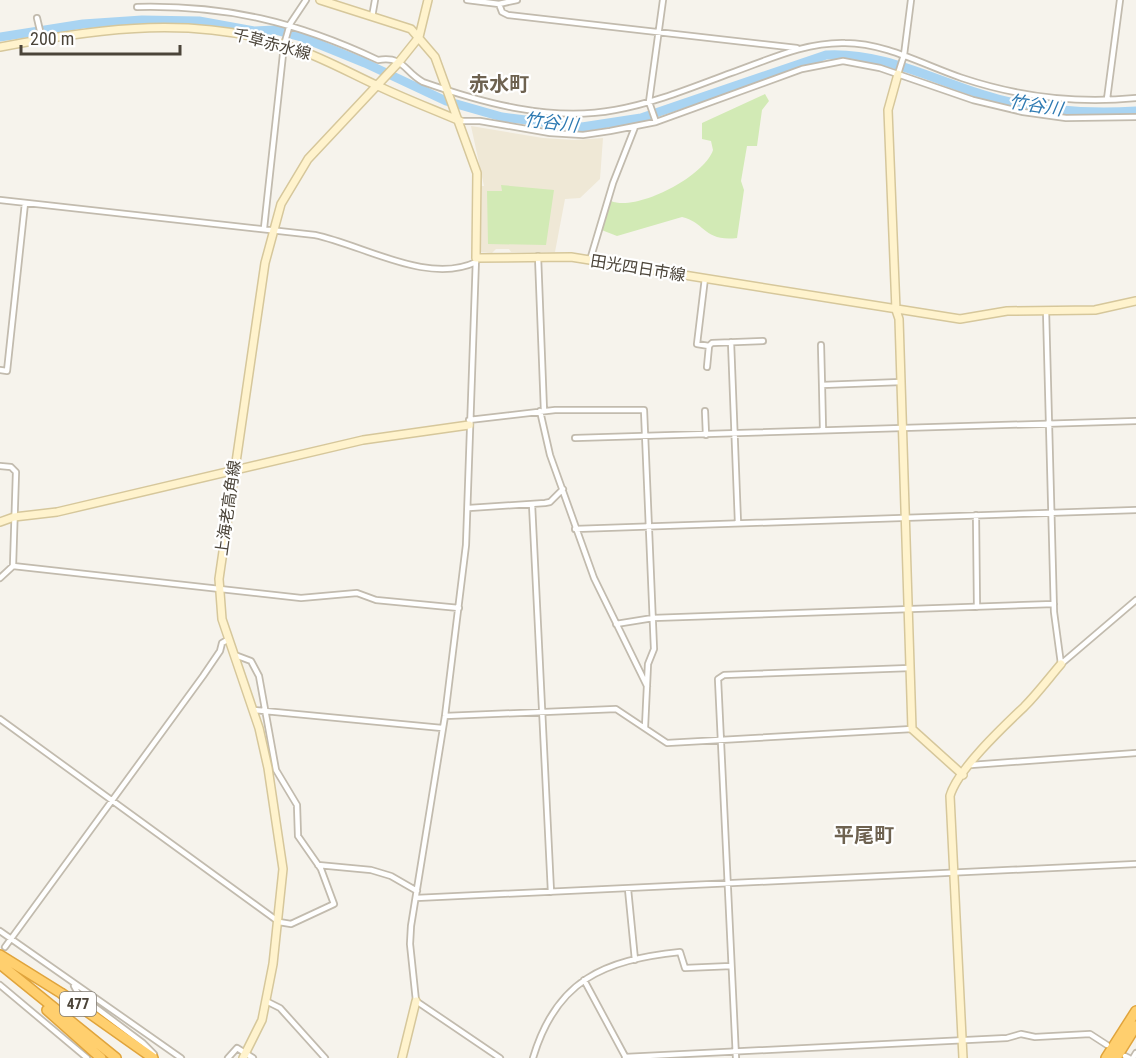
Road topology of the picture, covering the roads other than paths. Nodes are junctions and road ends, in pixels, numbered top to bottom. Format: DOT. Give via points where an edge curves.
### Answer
graph roads {
  1 [pos="306,0"];
  2 [pos="320,0"];
  3 [pos="375,0"];
  4 [pos="428,0"];
  5 [pos="467,0"];
  6 [pos="518,0"];
  7 [pos="663,0"];
  8 [pos="911,0"];
  9 [pos="1120,0"];
  10 [pos="502,3"];
  11 [pos="137,7"];
  12 [pos="372,17"];
  13 [pos="37,18"];
  14 [pos="290,24"];
  15 [pos="658,33"];
  16 [pos="419,37"];
  17 [pos="42,39"];
  18 [pos="285,43"];
  19 [pos="0,48"];
  20 [pos="801,48"];
  21 [pos="904,57"];
  22 [pos="399,63"];
  23 [pos="898,73"];
  24 [pos="379,84"];
  25 [pos="450,93"];
  26 [pos="1136,98"];
  27 [pos="1107,99"];
  28 [pos="649,102"];
  29 [pos="1136,117"];
  30 [pos="459,119"];
  31 [pos="655,121"];
  32 [pos="635,127"];
  33 [pos="0,200"];
  34 [pos="25,203"];
  35 [pos="264,228"];
  36 [pos="273,230"];
  37 [pos="538,256"];
  38 [pos="476,260"];
  39 [pos="590,260"];
  40 [pos="705,278"];
  41 [pos="1136,301"];
  42 [pos="896,310"];
  43 [pos="1046,310"];
  44 [pos="763,341"];
  45 [pos="731,342"];
  46 [pos="821,345"];
  47 [pos="709,346"];
  48 [pos="707,367"];
  49 [pos="0,370"];
  50 [pos="901,382"];
  51 [pos="822,386"];
  52 [pos="542,411"];
  53 [pos="705,411"];
  54 [pos="1136,421"];
  55 [pos="469,423"];
  56 [pos="1049,424"];
  57 [pos="903,429"];
  58 [pos="823,430"];
  59 [pos="735,434"];
  60 [pos="706,435"];
  61 [pos="646,436"];
  62 [pos="575,438"];
  63 [pos="0,466"];
  64 [pos="234,470"];
  65 [pos="562,489"];
  66 [pos="532,504"];
  67 [pos="468,508"];
  68 [pos="1136,510"];
  69 [pos="1052,513"];
  70 [pos="976,515"];
  71 [pos="14,517"];
  72 [pos="906,518"];
  73 [pos="0,522"];
  74 [pos="738,523"];
  75 [pos="648,525"];
  76 [pos="575,529"];
  77 [pos="12,566"];
  78 [pos="0,578"];
  79 [pos="219,588"];
  80 [pos="1136,600"];
  81 [pos="1054,604"];
  82 [pos="977,607"];
  83 [pos="459,608"];
  84 [pos="908,609"];
  85 [pos="653,618"];
  86 [pos="616,624"];
  87 [pos="229,639"];
  88 [pos="235,655"];
  89 [pos="1061,664"];
  90 [pos="910,668"];
  91 [pos="647,686"];
  92 [pos="254,710"];
  93 [pos="542,711"];
  94 [pos="267,712"];
  95 [pos="445,716"];
  96 [pos="0,719"];
  97 [pos="645,727"];
  98 [pos="442,728"];
  99 [pos="912,729"];
  100 [pos="721,740"];
  101 [pos="1136,753"];
  102 [pos="971,765"];
  103 [pos="963,775"];
  104 [pos="113,800"];
  105 [pos="1136,864"];
  106 [pos="318,865"];
  107 [pos="953,873"];
  108 [pos="727,884"];
  109 [pos="628,889"];
  110 [pos="417,891"];
  111 [pos="551,892"];
  112 [pos="416,898"];
  113 [pos="279,922"];
  114 [pos="0,931"];
  115 [pos="11,940"];
  116 [pos="2,951"];
  117 [pos="635,960"];
  118 [pos="0,964"];
  119 [pos="731,966"];
  120 [pos="0,969"];
  121 [pos="584,980"];
  122 [pos="73,984"];
  123 [pos="0,985"];
  124 [pos="266,1001"];
  125 [pos="416,1001"];
  126 [pos="1136,1011"];
  127 [pos="1136,1026"];
  128 [pos="962,1040"];
  129 [pos="1107,1045"];
  130 [pos="735,1051"];
  131 [pos="1136,1053"];
  132 [pos="245,1055"];
  133 [pos="626,1057"];
  134 [pos="1126,1057"];
  135 [pos="87,1058"];
  136 [pos="101,1058"];
  137 [pos="116,1058"];
  138 [pos="155,1058"];
  139 [pos="181,1058"];
  140 [pos="228,1058"];
  141 [pos="253,1058"];
  142 [pos="324,1058"];
  143 [pos="402,1058"];
  144 [pos="500,1058"];
  145 [pos="533,1058"];
  146 [pos="736,1058"];
  147 [pos="963,1058"];
  148 [pos="1106,1058"];
  1 -- 14 [label="street"];
  2 -- 12 [label="main road"];
  3 -- 12 [label="street"];
  4 -- 16 [label="main road, 上海老高角線"];
  5 -- 10 [label="street"];
  6 -- 10 [label="street"];
  7 -- 15 [label="street"];
  8 -- 21 [label="street"];
  9 -- 27 [label="street"];
  10 -- 15 [label="street" via="502,12 508,15"];
  11 -- 14 [label="street" via="210,9"];
  12 -- 16 [label="main road" via="411,29"];
  13 -- 17 [label="street"];
  14 -- 18 [label="street"];
  14 -- 22 [label="street" via="378,60 392,58"];
  15 -- 20 [label="street"];
  15 -- 28 [label="street"];
  16 -- 22 [label="main road, 上海老高角線"];
  16 -- 25 [label="main road" via="435,57"];
  17 -- 18 [label="main road, 千草赤水線" via="92,30 164,25"];
  17 -- 19 [label="main road, 千草赤水線"];
  18 -- 24 [label="main road, 千草赤水線"];
  18 -- 35 [label="street"];
  20 -- 21 [label="street" via="846,42"];
  20 -- 28 [label="street"];
  21 -- 23 [label="street"];
  21 -- 27 [label="street" via="1010,91 1076,101"];
  22 -- 24 [label="main road, 上海老高角線"];
  22 -- 25 [label="street" via="412,76"];
  23 -- 29 [label="street" via="973,100 1023,112 1066,118"];
  23 -- 31 [label="street" via="858,62 825,63"];
  23 -- 42 [label="main road" via="888,110"];
  24 -- 30 [label="main road, 千草赤水線"];
  24 -- 36 [label="main road, 上海老高角線" via="301,168 284,198"];
  25 -- 28 [label="street" via="565,113 615,110"];
  25 -- 30 [label="main road"];
  26 -- 27 [label="street"];
  28 -- 31 [label="street"];
  30 -- 32 [label="street" via="583,135"];
  30 -- 38 [label="main road" via="477,173"];
  31 -- 32 [label="street"];
  32 -- 39 [label="street"];
  33 -- 34 [label="street"];
  34 -- 35 [label="street"];
  34 -- 49 [label="street" via="7,371"];
  35 -- 36 [label="street"];
  36 -- 38 [label="street" via="345,242 410,266 449,269"];
  36 -- 64 [label="main road, 上海老高角線"];
  37 -- 38 [label="main road, 田光四日市線"];
  37 -- 39 [label="main road, 田光四日市線"];
  37 -- 52 [label="street"];
  38 -- 55 [label="street"];
  39 -- 40 [label="main road, 田光四日市線"];
  40 -- 42 [label="main road, 田光四日市線"];
  40 -- 47 [label="street" via="697,344"];
  41 -- 43 [label="main road, 田光四日市線" via="1095,310"];
  42 -- 43 [label="main road, 田光四日市線" via="960,319 1007,311"];
  42 -- 50 [label="main road"];
  43 -- 56 [label="street"];
  44 -- 45 [label="street"];
  45 -- 47 [label="street"];
  45 -- 59 [label="street"];
  46 -- 51 [label="street"];
  47 -- 48 [label="street"];
  50 -- 51 [label="street"];
  50 -- 57 [label="main road"];
  51 -- 58 [label="street"];
  52 -- 55 [label="street"];
  52 -- 61 [label="street" via="644,410"];
  52 -- 65 [label="street" via="550,455"];
  53 -- 60 [label="street"];
  54 -- 56 [label="street"];
  55 -- 64 [label="main road" via="363,440"];
  55 -- 67 [label="street"];
  56 -- 57 [label="street"];
  56 -- 69 [label="street"];
  57 -- 58 [label="street"];
  57 -- 72 [label="main road"];
  58 -- 59 [label="street"];
  59 -- 60 [label="street"];
  59 -- 74 [label="street"];
  60 -- 61 [label="street"];
  61 -- 62 [label="street"];
  61 -- 75 [label="street"];
  63 -- 71 [label="street" via="16,472"];
  64 -- 71 [label="main road" via="57,512"];
  64 -- 79 [label="main road, 上海老高角線"];
  65 -- 66 [label="street" via="550,502"];
  65 -- 76 [label="street"];
  66 -- 67 [label="street"];
  66 -- 93 [label="street"];
  67 -- 83 [label="street"];
  68 -- 69 [label="street"];
  69 -- 70 [label="street"];
  69 -- 81 [label="street"];
  70 -- 72 [label="street"];
  70 -- 82 [label="street"];
  71 -- 73 [label="main road"];
  71 -- 77 [label="street"];
  72 -- 74 [label="street"];
  72 -- 84 [label="main road"];
  74 -- 75 [label="street"];
  75 -- 76 [label="street"];
  75 -- 85 [label="street"];
  76 -- 86 [label="street"];
  77 -- 78 [label="street"];
  77 -- 79 [label="street"];
  79 -- 83 [label="street" via="301,598 357,593 376,600"];
  79 -- 87 [label="main road, 上海老高角線" via="222,619"];
  80 -- 89 [label="street"];
  81 -- 82 [label="street"];
  81 -- 89 [label="street"];
  82 -- 84 [label="street"];
  83 -- 95 [label="street"];
  84 -- 85 [label="street"];
  84 -- 90 [label="main road"];
  85 -- 86 [label="street"];
  85 -- 91 [label="street" via="654,649 648,664"];
  86 -- 91 [label="street"];
  87 -- 88 [label="main road, 上海老高角線"];
  87 -- 104 [label="street" via="222,643 203,676"];
  88 -- 92 [label="main road, 上海老高角線"];
  88 -- 94 [label="street" via="251,662 255,669"];
  89 -- 102 [label="main road"];
  90 -- 99 [label="main road"];
  90 -- 100 [label="street" via="720,675"];
  91 -- 97 [label="street"];
  92 -- 94 [label="street"];
  92 -- 113 [label="main road, 上海老高角線" via="282,855"];
  93 -- 95 [label="street"];
  93 -- 97 [label="street" via="616,709"];
  93 -- 111 [label="street"];
  94 -- 98 [label="street"];
  94 -- 106 [label="street" via="276,770 297,805 298,836"];
  95 -- 98 [label="street"];
  96 -- 104 [label="street"];
  97 -- 100 [label="street" via="667,743"];
  98 -- 110 [label="street"];
  99 -- 100 [label="street"];
  99 -- 103 [label="main road"];
  100 -- 108 [label="street"];
  101 -- 102 [label="street"];
  102 -- 103 [label="main road"];
  103 -- 107 [label="main road" via="950,796"];
  104 -- 113 [label="street"];
  104 -- 115 [label="street"];
  105 -- 107 [label="street"];
  106 -- 110 [label="street" via="371,870"];
  106 -- 113 [label="street" via="334,904 291,924"];
  107 -- 108 [label="street"];
  107 -- 128 [label="main road"];
  108 -- 109 [label="street"];
  108 -- 119 [label="street"];
  109 -- 111 [label="street"];
  109 -- 117 [label="street"];
  110 -- 112 [label="street"];
  111 -- 112 [label="street"];
  112 -- 125 [label="street" via="410,944"];
  113 -- 124 [label="main road, 上海老高角線"];
  114 -- 115 [label="street"];
  115 -- 116 [label="street"];
  115 -- 122 [label="street"];
  116 -- 138 [label="highway, 477"];
  117 -- 119 [label="street" via="680,952 685,968"];
  117 -- 121 [label="street"];
  118 -- 137 [label="highway, 477"];
  119 -- 130 [label="street"];
  120 -- 136 [label="highway, 477"];
  121 -- 133 [label="street"];
  121 -- 145 [label="street" via="574,985 542,1028"];
  122 -- 138 [label="street" via="79,995 144,1043"];
  122 -- 139 [label="street"];
  123 -- 135 [label="street"];
  124 -- 132 [label="main road, 上海老高角線" via="262,1020"];
  124 -- 142 [label="street" via="280,1008"];
  125 -- 143 [label="main road"];
  125 -- 144 [label="street"];
  126 -- 148 [label="highway"];
  127 -- 134 [label="highway"];
  128 -- 129 [label="street" via="1021,1034 1090,1034"];
  128 -- 130 [label="street"];
  128 -- 147 [label="main road"];
  130 -- 133 [label="street"];
  130 -- 146 [label="street"];
  131 -- 134 [label="street"];
  132 -- 140 [label="street" via="237,1048"];
  132 -- 141 [label="street"];
}
